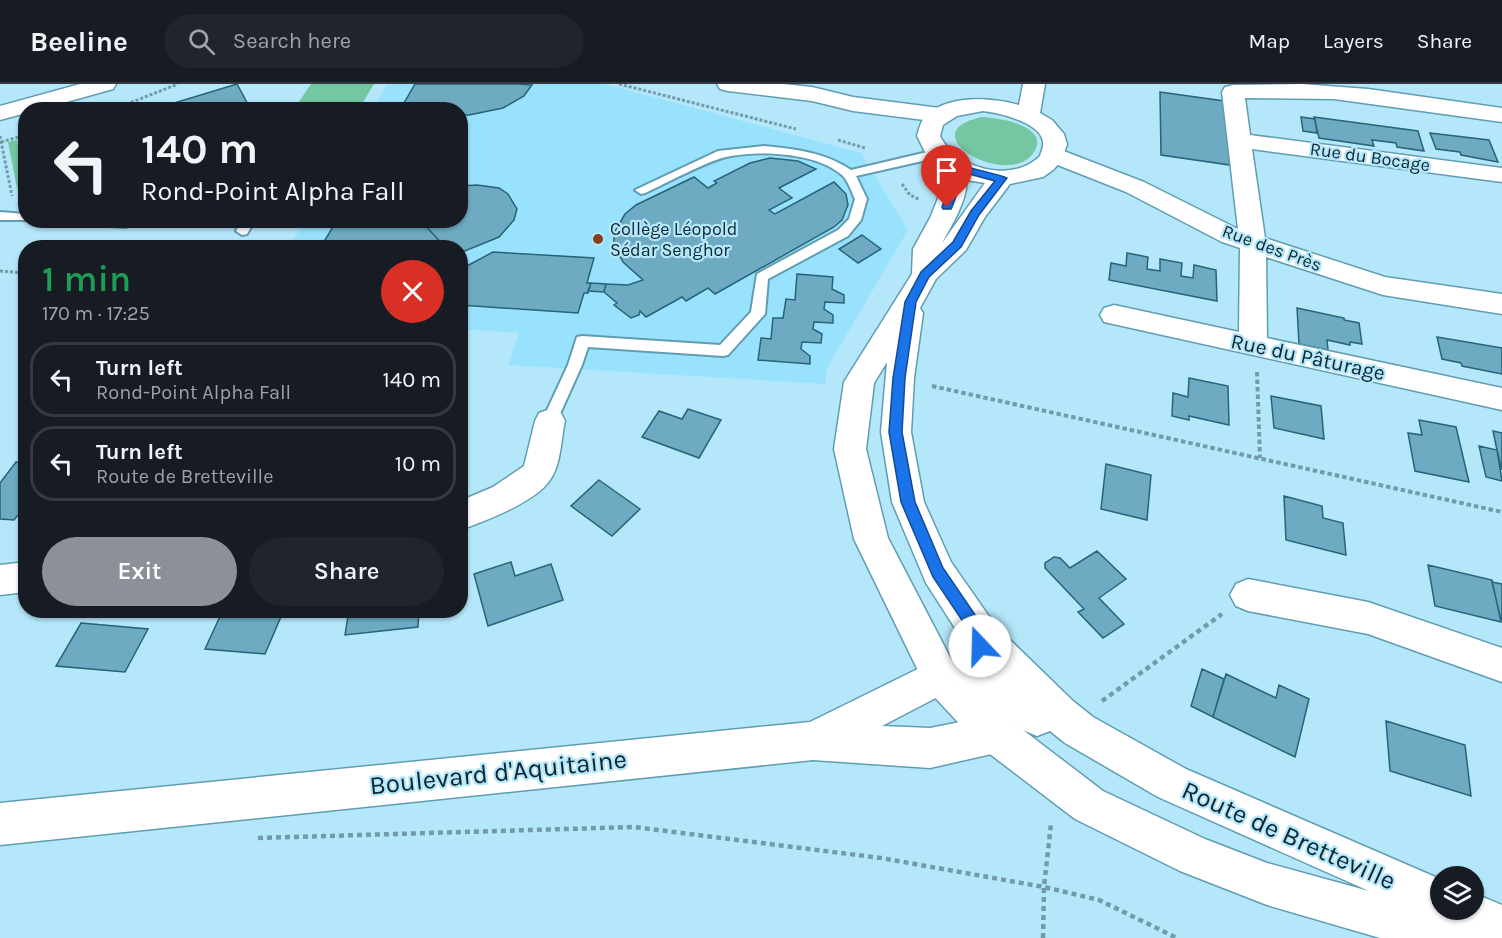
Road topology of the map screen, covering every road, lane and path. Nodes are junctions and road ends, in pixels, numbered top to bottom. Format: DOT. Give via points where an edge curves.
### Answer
graph roads {
  1 [pos="105,84"];
  2 [pos="178,84"];
  3 [pos="619,84"];
  4 [pos="728,84"];
  5 [pos="1034,84"];
  6 [pos="1007,88"];
  7 [pos="40,102"];
  8 [pos="133,102"];
  9 [pos="853,104"];
  10 [pos="983,104"];
  11 [pos="18,108"];
  12 [pos="0,113"];
  13 [pos="940,115"];
  14 [pos="1028,115"];
  15 [pos="1502,115"];
  16 [pos="801,131"];
  17 [pos="0,135"];
  18 [pos="18,138"];
  19 [pos="831,139"];
  20 [pos="1238,140"];
  21 [pos="1,142"];
  22 [pos="939,153"];
  23 [pos="1053,155"];
  24 [pos="2,162"];
  25 [pos="887,164"];
  26 [pos="849,174"];
  27 [pos="1502,175"];
  28 [pos="1002,178"];
  29 [pos="641,190"];
  30 [pos="16,196"];
  31 [pos="928,202"];
  32 [pos="0,216"];
  33 [pos="18,217"];
  34 [pos="1253,243"];
  35 [pos="0,272"];
  36 [pos="18,273"];
  37 [pos="925,274"];
  38 [pos="910,302"];
  39 [pos="1502,304"];
  40 [pos="1114,315"];
  41 [pos="1255,345"];
  42 [pos="899,378"];
  43 [pos="1502,399"];
  44 [pos="550,421"];
  45 [pos="1260,458"];
  46 [pos="1502,512"];
  47 [pos="468,513"];
  48 [pos="1248,595"];
  49 [pos="975,627"];
  50 [pos="1502,665"];
  51 [pos="940,676"];
  52 [pos="989,684"];
  53 [pos="1114,692"];
  54 [pos="996,734"];
  55 [pos="813,741"];
  56 [pos="1172,783"];
  57 [pos="1052,812"];
  58 [pos="0,824"];
  59 [pos="247,839"];
  60 [pos="1044,887"];
  61 [pos="1430,897"];
  62 [pos="1484,919"];
  63 [pos="1502,927"];
  64 [pos="1043,938"];
  65 [pos="1177,938"];
  66 [pos="1456,938"];
  1 -- 7 [label="street"];
  2 -- 8 [label="path"];
  3 -- 16 [label="path"];
  4 -- 9 [label="street" via="812,94"];
  5 -- 14 [label="street"];
  6 -- 10 [label="street"];
  9 -- 13 [label="street"];
  9 -- 22 [label="street"];
  10 -- 13 [label="street"];
  10 -- 14 [label="street"];
  11 -- 12 [label="street"];
  13 -- 22 [label="street" via="929,130"];
  14 -- 23 [label="street" via="1053,137"];
  15 -- 20 [label="street" via="1273,88 1233,93"];
  17 -- 21 [label="path"];
  18 -- 21 [label="path"];
  19 -- 25 [label="path" via="871,149"];
  20 -- 27 [label="street, Rue du Bocage"];
  20 -- 34 [label="street"];
  21 -- 24 [label="path"];
  22 -- 25 [label="lane"];
  22 -- 28 [label="street" via="984,177"];
  22 -- 37 [label="street, Route de Bretteville" via="955,186 926,249"];
  23 -- 28 [label="street" via="1035,172"];
  23 -- 34 [label="street, Rue des Près" via="1135,187"];
  24 -- 30 [label="path" via="10,193"];
  25 -- 26 [label="lane"];
  25 -- 31 [label="path" via="910,195"];
  26 -- 29 [label="lane" via="807,154 764,150 722,154"];
  26 -- 44 [label="lane" via="861,199 855,220 843,232 762,277 758,314 723,351 582,341"];
  28 -- 37 [label="street, Route de Bretteville" via="957,244"];
  32 -- 33 [label="lane"];
  34 -- 39 [label="street, Rue des Près" via="1383,286"];
  34 -- 41 [label="street"];
  35 -- 36 [label="path"];
  37 -- 38 [label="street, Route de Bretteville"];
  38 -- 42 [label="street, Route de Bretteville"];
  38 -- 51 [label="street, Route de Bretteville" via="859,382 850,449 871,539"];
  40 -- 41 [label="street, Rue du Pâturage"];
  41 -- 43 [label="street, Rue du Pâturage"];
  41 -- 45 [label="path"];
  42 -- 45 [label="path"];
  42 -- 49 [label="street, Route de Bretteville" via="896,432 908,502 938,572"];
  44 -- 47 [label="street" via="538,473 505,497"];
  45 -- 46 [label="path"];
  48 -- 50 [label="street" via="1368,618"];
  48 -- 53 [label="path"];
  49 -- 52 [label="street"];
  49 -- 56 [label="street, Route de Bretteville" via="1079,730"];
  51 -- 52 [label="street, Route de Bretteville" via="970,676"];
  51 -- 54 [label="street, Route de Bretteville"];
  51 -- 55 [label="street"];
  52 -- 54 [label="street"];
  52 -- 56 [label="street, Route de Bretteville" via="1112,767"];
  54 -- 55 [label="street, Boulevard d'Aquitaine" via="930,748"];
  54 -- 66 [label="street, Route de Bretteville" via="1089,805 1196,856 1267,884"];
  55 -- 58 [label="street, Boulevard d'Aquitaine"];
  56 -- 61 [label="street, Route de Bretteville"];
  57 -- 60 [label="path"];
  59 -- 60 [label="path" via="634,827 881,858"];
  60 -- 64 [label="path"];
  60 -- 65 [label="path" via="1099,900"];
  62 -- 63 [label="street"];
}
